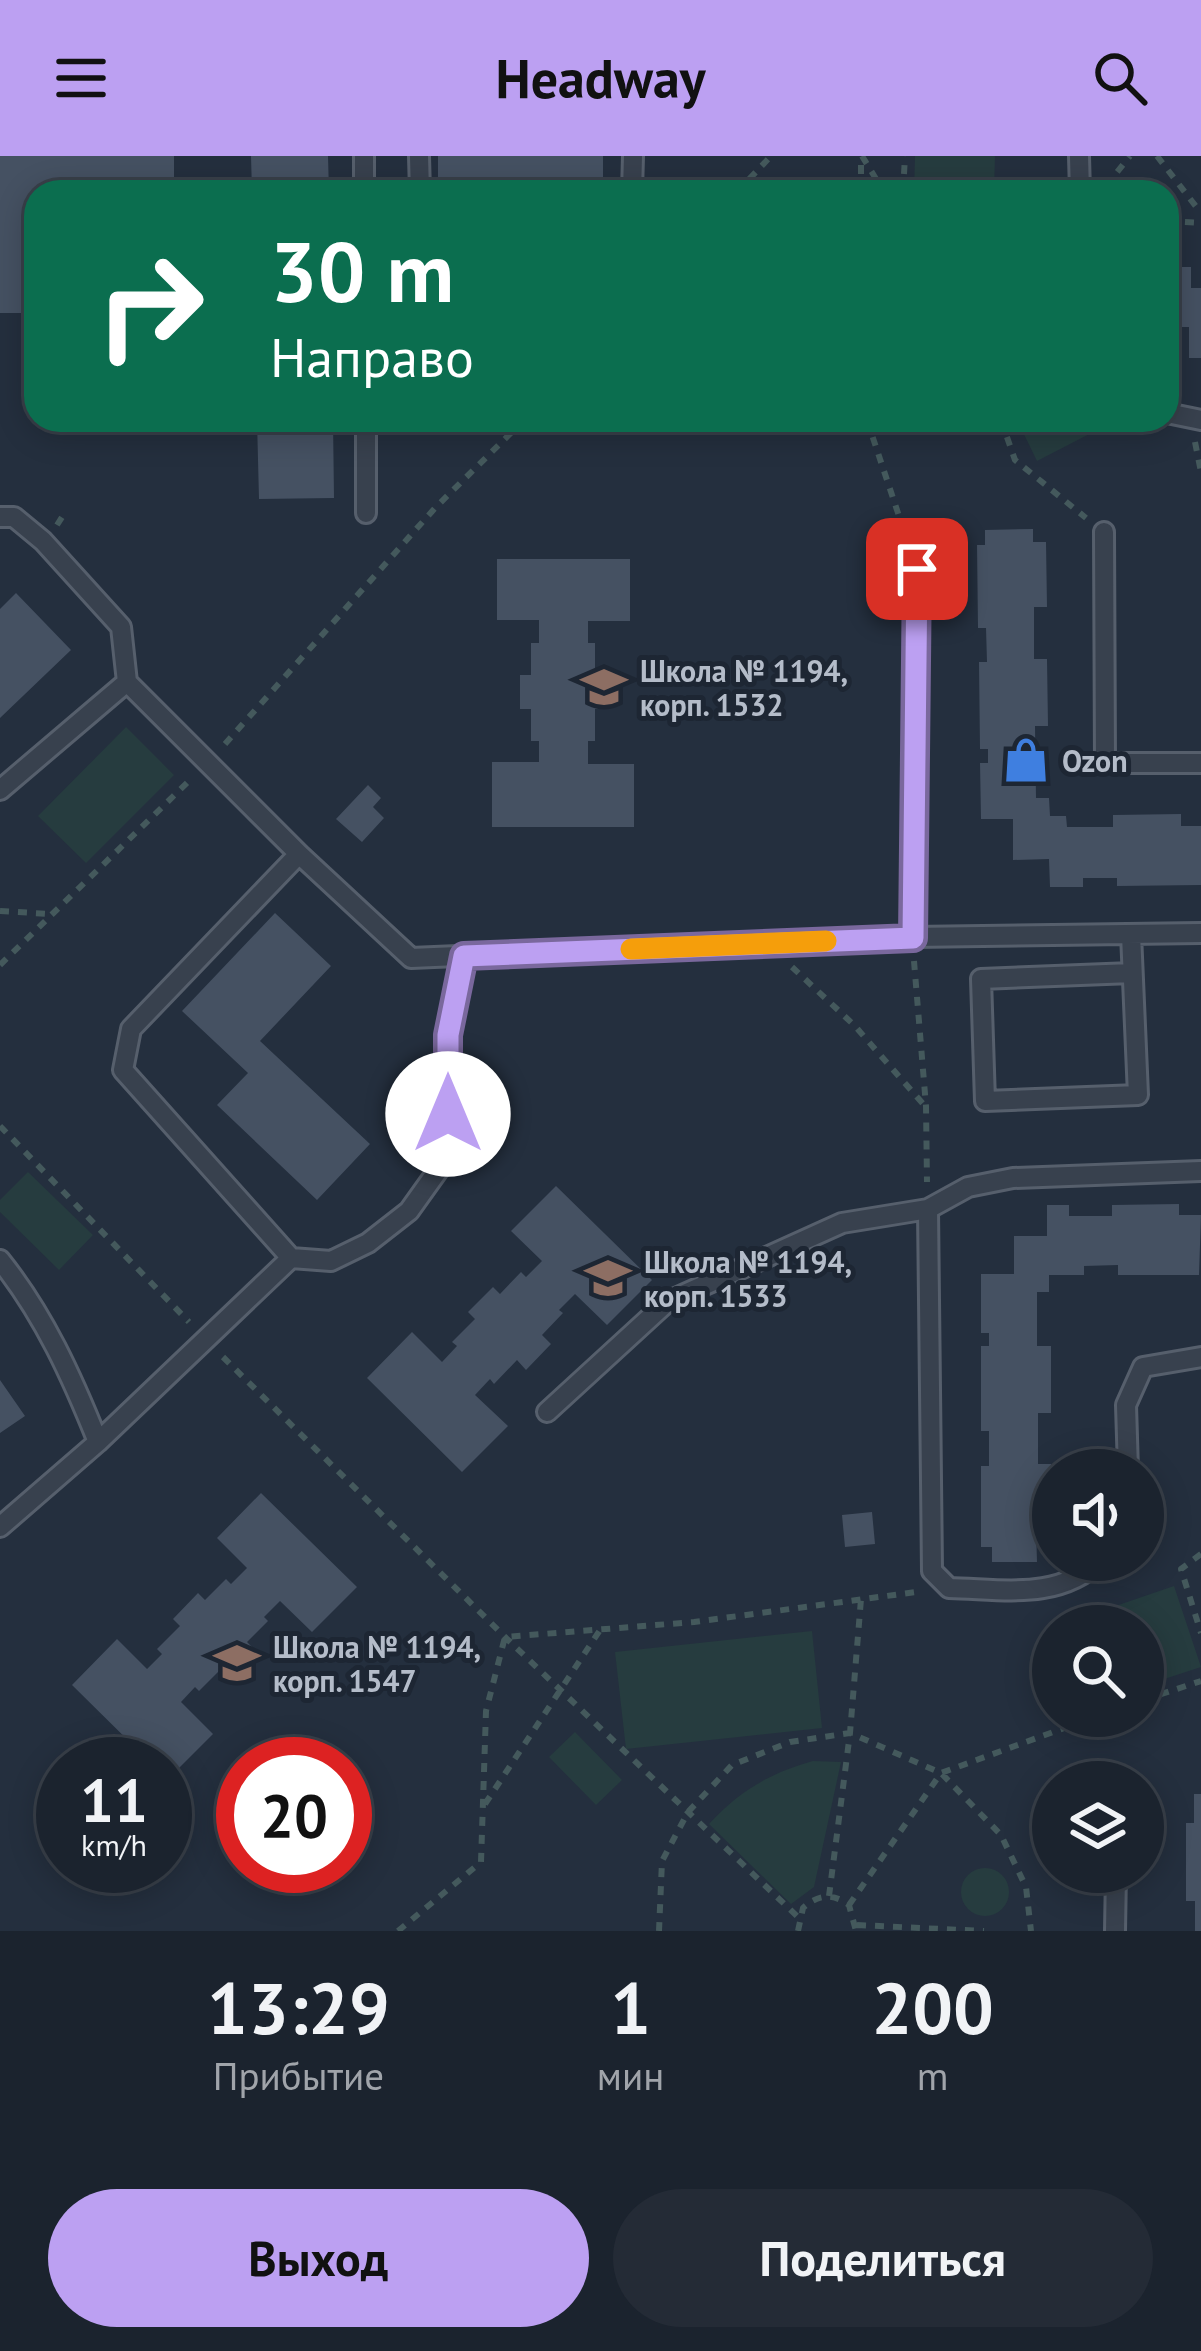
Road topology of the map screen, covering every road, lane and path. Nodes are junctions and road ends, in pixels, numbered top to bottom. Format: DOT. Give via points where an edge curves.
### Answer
graph roads {
  1 [pos="771,156"];
  2 [pos="1130,156"];
  3 [pos="1157,156"];
  4 [pos="748,180"];
  5 [pos="1111,180"];
  6 [pos="1176,180"];
  7 [pos="1179,184"];
  8 [pos="1201,213"];
  9 [pos="366,432"];
  10 [pos="512,432"];
  11 [pos="871,432"];
  12 [pos="1005,432"];
  13 [pos="366,513"];
  14 [pos="0,517"];
  15 [pos="1104,532"];
  16 [pos="917,569"];
  17 [pos="127,682"];
  18 [pos="207,764"];
  19 [pos="1201,764"];
  20 [pos="0,790"];
  21 [pos="299,854"];
  22 [pos="0,911"];
  23 [pos="53,914"];
  24 [pos="1201,933"];
  25 [pos="1131,934"];
  26 [pos="913,938"];
  27 [pos="768,944"];
  28 [pos="464,956"];
  29 [pos="0,965"];
  30 [pos="1132,973"];
  31 [pos="926,1106"];
  32 [pos="0,1126"];
  33 [pos="1201,1171"];
  34 [pos="928,1209"];
  35 [pos="291,1258"];
  36 [pos="0,1260"];
  37 [pos="204,1338"];
  38 [pos="1201,1357"];
  39 [pos="547,1412"];
  40 [pos="98,1442"];
  41 [pos="1127,1449"];
  42 [pos="0,1527"];
  43 [pos="1201,1554"];
  44 [pos="1071,1581"];
  45 [pos="949,1588"];
  46 [pos="861,1599"];
  47 [pos="599,1630"];
  48 [pos="1201,1633"];
  49 [pos="506,1637"];
  50 [pos="1201,1681"];
  51 [pos="561,1691"];
  52 [pos="1164,1693"];
  53 [pos="850,1733"];
  54 [pos="1040,1737"];
  55 [pos="941,1773"];
  56 [pos="483,1807"];
  57 [pos="688,1813"];
  58 [pos="1115,1893"];
  59 [pos="829,1896"];
  60 [pos="849,1905"];
  61 [pos="799,1918"];
  62 [pos="856,1928"];
  63 [pos="398,1931"];
  64 [pos="659,1931"];
  65 [pos="798,1931"];
  66 [pos="984,1931"];
  67 [pos="1031,1931"];
  68 [pos="1115,1931"];
  1 -- 4 [label="path"];
  2 -- 5 [label="path"];
  3 -- 6 [label="path"];
  7 -- 8 [label="path"];
  9 -- 13 [label="lane"];
  10 -- 18 [label="path"];
  11 -- 16 [label="path"];
  12 -- 15 [label="path" via="1015,460"];
  14 -- 17 [label="lane" via="14,517 43,541 121,627"];
  15 -- 19 [label="lane" via="1105,763"];
  16 -- 26 [label="lane"];
  17 -- 18 [label="lane"];
  17 -- 20 [label="lane"];
  18 -- 21 [label="lane"];
  18 -- 23 [label="path"];
  21 -- 28 [label="lane" via="411,958"];
  21 -- 35 [label="lane" via="131,1029 122,1070"];
  22 -- 23 [label="path"];
  23 -- 29 [label="path"];
  24 -- 25 [label="lane"];
  25 -- 26 [label="lane"];
  25 -- 30 [label="lane"];
  26 -- 27 [label="lane"];
  26 -- 31 [label="path"];
  27 -- 28 [label="lane"];
  27 -- 31 [label="path"];
  28 -- 35 [label="lane" via="448,1035 444,1162 409,1211 368,1243 331,1261"];
  30 -- 30 [label="lane" via="1138,1095 985,1102 981,979"];
  31 -- 34 [label="path"];
  32 -- 37 [label="path"];
  33 -- 34 [label="lane" via="1013,1178 968,1187"];
  34 -- 39 [label="lane" via="842,1223 667,1302"];
  34 -- 45 [label="lane" via="932,1571"];
  35 -- 37 [label="lane"];
  36 -- 40 [label="lane" via="30,1297"];
  37 -- 40 [label="lane"];
  37 -- 49 [label="path"];
  38 -- 41 [label="lane" via="1143,1367 1126,1405"];
  40 -- 42 [label="lane"];
  43 -- 48 [label="path" via="1180,1569"];
  44 -- 45 [label="lane" via="1049,1590"];
  45 -- 46 [label="path"];
  46 -- 47 [label="path"];
  46 -- 53 [label="path"];
  47 -- 49 [label="path"];
  47 -- 51 [label="path"];
  49 -- 51 [label="path"];
  49 -- 56 [label="path" via="486,1711"];
  50 -- 52 [label="path"];
  51 -- 56 [label="path"];
  51 -- 57 [label="path"];
  53 -- 55 [label="path"];
  53 -- 57 [label="path" via="790,1742 732,1765"];
  53 -- 59 [label="path"];
  54 -- 55 [label="path"];
  55 -- 60 [label="path"];
  55 -- 67 [label="path" via="1001,1834 1026,1887"];
  56 -- 63 [label="path" via="481,1862"];
  57 -- 61 [label="path"];
  57 -- 64 [label="path" via="662,1861"];
  58 -- 68 [label="lane"];
  59 -- 60 [label="path"];
  59 -- 61 [label="path" via="811,1901"];
  60 -- 62 [label="path"];
  61 -- 65 [label="path"];
  62 -- 66 [label="path"];
}
